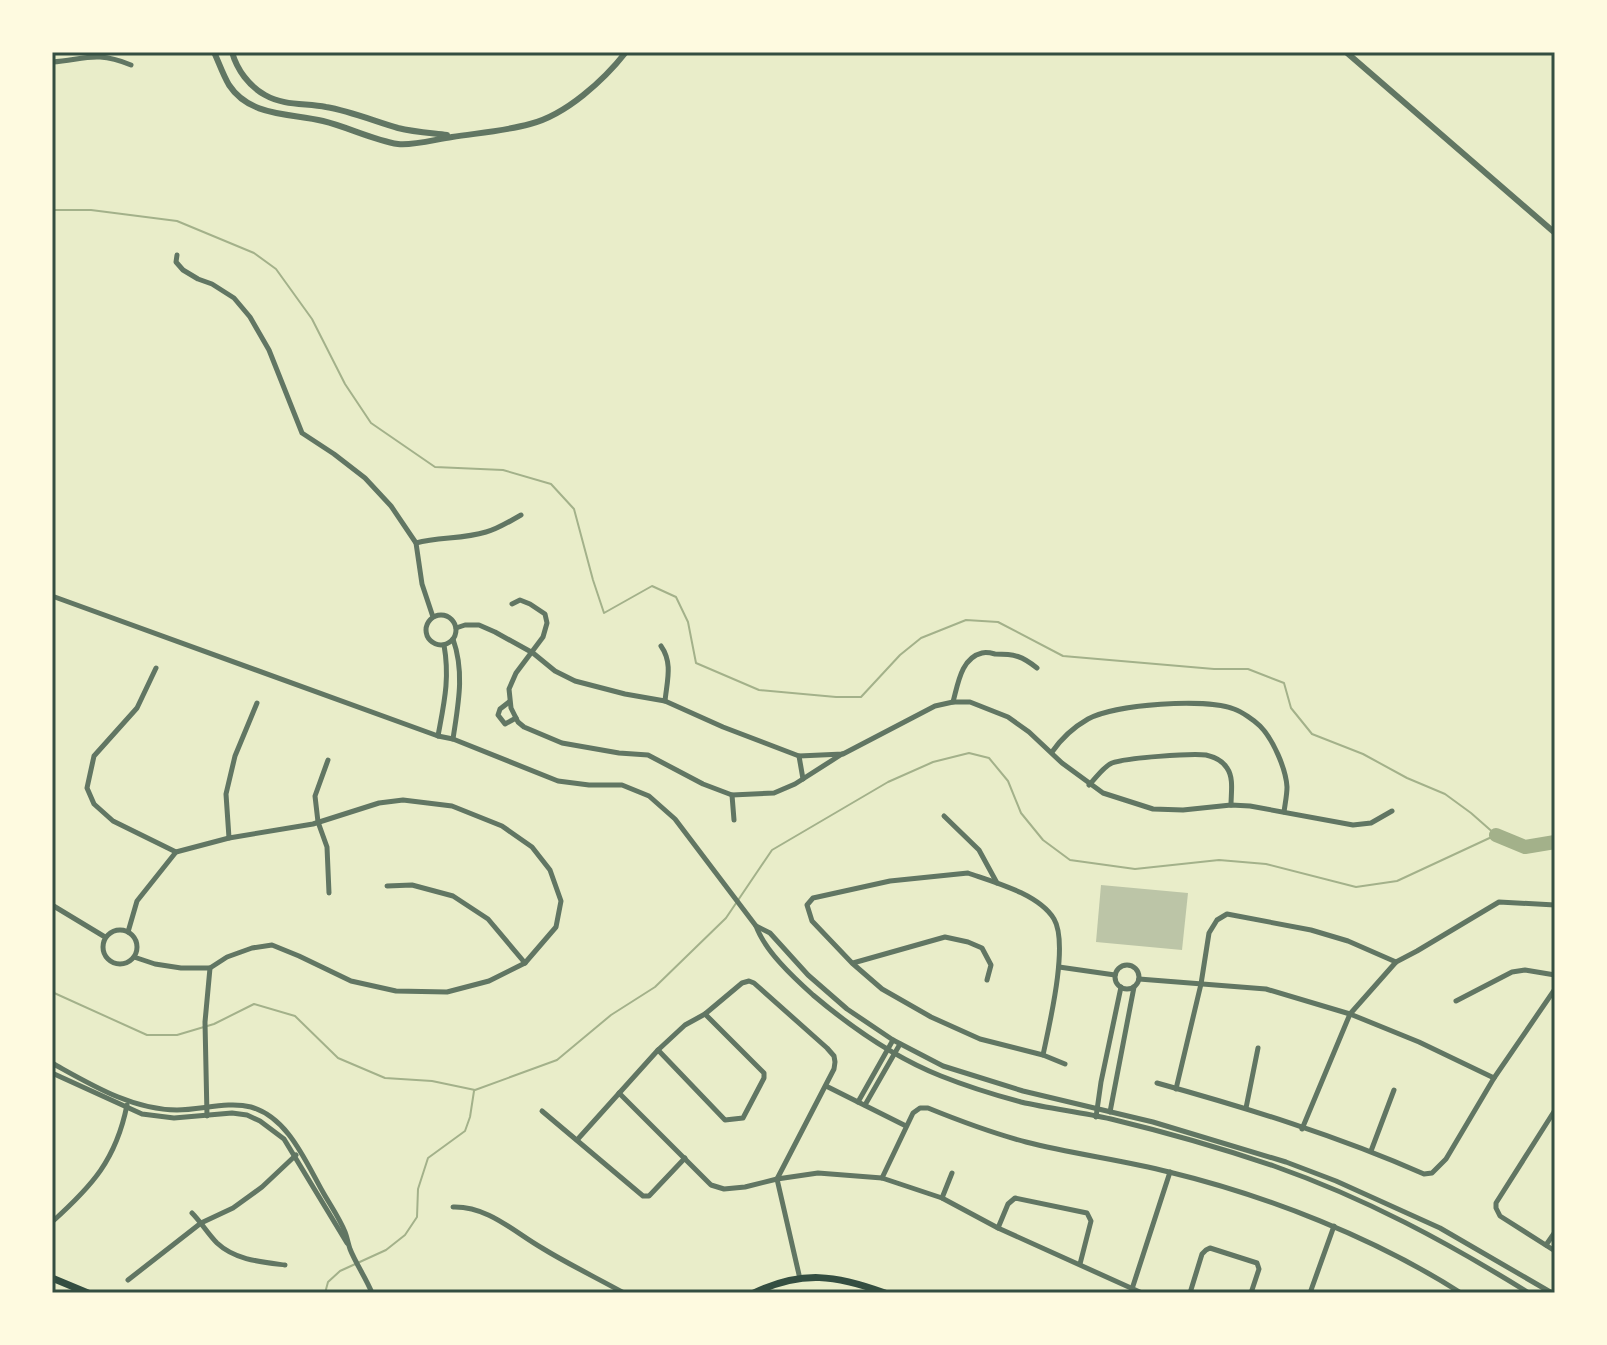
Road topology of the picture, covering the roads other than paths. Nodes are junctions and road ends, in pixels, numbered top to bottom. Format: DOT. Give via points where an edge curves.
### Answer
graph roads {
  1 [pos="214,52"];
  2 [pos="232,52"];
  3 [pos="626,52"];
  4 [pos="1346,52"];
  5 [pos="52,62"];
  6 [pos="131,65"];
  7 [pos="455,136"];
  8 [pos="1555,233"];
  9 [pos="177,255"];
  10 [pos="521,515"];
  11 [pos="416,543"];
  12 [pos="52,596"];
  13 [pos="512,604"];
  14 [pos="433,617"];
  15 [pos="456,628"];
  16 [pos="453,639"];
  17 [pos="444,645"];
  18 [pos="661,646"];
  19 [pos="533,653"];
  20 [pos="156,668"];
  21 [pos="1037,668"];
  22 [pos="665,701"];
  23 [pos="509,702"];
  24 [pos="953,702"];
  25 [pos="257,703"];
  26 [pos="516,718"];
  27 [pos="438,736"];
  28 [pos="453,739"];
  29 [pos="1052,752"];
  30 [pos="843,754"];
  31 [pos="799,756"];
  32 [pos="328,760"];
  33 [pos="803,779"];
  34 [pos="1089,785"];
  35 [pos="732,795"];
  36 [pos="1231,805"];
  37 [pos="1392,811"];
  38 [pos="1284,812"];
  39 [pos="944,816"];
  40 [pos="734,820"];
  41 [pos="318,822"];
  42 [pos="229,838"];
  43 [pos="176,852"];
  44 [pos="997,883"];
  45 [pos="387,886"];
  46 [pos="329,893"];
  47 [pos="52,905"];
  48 [pos="1555,905"];
  49 [pos="756,926"];
  50 [pos="128,932"];
  51 [pos="105,937"];
  52 [pos="134,957"];
  53 [pos="1396,962"];
  54 [pos="525,963"];
  55 [pos="852,963"];
  56 [pos="1059,967"];
  57 [pos="210,968"];
  58 [pos="1115,975"];
  59 [pos="1555,975"];
  60 [pos="1139,979"];
  61 [pos="987,980"];
  62 [pos="1201,984"];
  63 [pos="1121,987"];
  64 [pos="1134,987"];
  65 [pos="1555,989"];
  66 [pos="1456,1001"];
  67 [pos="705,1014"];
  68 [pos="1350,1014"];
  69 [pos="893,1040"];
  70 [pos="900,1044"];
  71 [pos="1258,1048"];
  72 [pos="658,1050"];
  73 [pos="891,1052"];
  74 [pos="1043,1055"];
  75 [pos="52,1063"];
  76 [pos="1065,1064"];
  77 [pos="52,1073"];
  78 [pos="1494,1078"];
  79 [pos="1157,1083"];
  80 [pos="826,1086"];
  81 [pos="1176,1089"];
  82 [pos="1394,1090"];
  83 [pos="619,1093"];
  84 [pos="127,1100"];
  85 [pos="862,1104"];
  86 [pos="126,1108"];
  87 [pos="206,1108"];
  88 [pos="1246,1108"];
  89 [pos="1097,1109"];
  90 [pos="1555,1110"];
  91 [pos="542,1111"];
  92 [pos="1110,1111"];
  93 [pos="207,1116"];
  94 [pos="1096,1117"];
  95 [pos="1109,1119"];
  96 [pos="906,1126"];
  97 [pos="1302,1129"];
  98 [pos="577,1140"];
  99 [pos="1371,1151"];
  100 [pos="297,1154"];
  101 [pos="685,1158"];
  102 [pos="1170,1172"];
  103 [pos="952,1173"];
  104 [pos="882,1178"];
  105 [pos="777,1179"];
  106 [pos="942,1198"];
  107 [pos="453,1207"];
  108 [pos="192,1213"];
  109 [pos="52,1222"];
  110 [pos="201,1223"];
  111 [pos="1334,1226"];
  112 [pos="998,1228"];
  113 [pos="1555,1232"];
  114 [pos="1546,1245"];
  115 [pos="1555,1251"];
  116 [pos="1080,1264"];
  117 [pos="285,1265"];
  118 [pos="52,1278"];
  119 [pos="800,1279"];
  120 [pos="128,1280"];
  121 [pos="1132,1289"];
  122 [pos="1451,1290"];
  123 [pos="88,1293"];
  124 [pos="370,1293"];
  125 [pos="624,1293"];
  126 [pos="754,1293"];
  127 [pos="885,1293"];
  128 [pos="1142,1293"];
  129 [pos="1190,1293"];
  130 [pos="1251,1293"];
  131 [pos="1310,1293"];
  132 [pos="1461,1293"];
  133 [pos="1529,1293"];
  134 [pos="1552,1293"];
  1 -- 7 [label="street" via="230,86 260,109 323,121 400,145"];
  2 -- 7 [label="street" via="242,73 268,97"];
  3 -- 7 [label="street" via="585,93 533,124"];
  4 -- 8 [label="street"];
  5 -- 6 [label="street" via="99,56"];
  9 -- 11 [label="street" via="183,270 234,298 250,317 302,433 365,478"];
  10 -- 11 [label="street" via="491,531"];
  11 -- 14 [label="street"];
  12 -- 27 [label="street"];
  13 -- 19 [label="street" via="520,600 545,614 543,637"];
  14 -- 15 [label="street" via="443,615"];
  14 -- 17 [label="street" via="426,629 428,638"];
  15 -- 16 [label="street"];
  15 -- 19 [label="street" via="479,625"];
  16 -- 17 [label="street"];
  16 -- 28 [label="street" via="461,674"];
  17 -- 27 [label="street" via="448,682"];
  18 -- 22 [label="street" via="668,656"];
  19 -- 22 [label="street" via="575,681"];
  19 -- 23 [label="street" via="516,673"];
  20 -- 43 [label="street" via="137,708 94,756 87,788 94,804 113,821"];
  21 -- 24 [label="street" via="1023,657 982,653 961,672"];
  22 -- 31 [label="street"];
  23 -- 26 [label="street"];
  23 -- 26 [label="street" via="498,715 505,724"];
  24 -- 29 [label="street" via="970,702 1008,717"];
  24 -- 30 [label="street" via="905,720"];
  25 -- 42 [label="street" via="226,794"];
  26 -- 35 [label="street" via="524,727 562,743 648,755"];
  27 -- 28 [label="street"];
  28 -- 49 [label="street" via="558,781 622,785 649,796 675,819"];
  29 -- 34 [label="street"];
  29 -- 38 [label="street" via="1068,733 1107,712 1163,704 1235,709 1260,726 1278,753 1287,785"];
  30 -- 31 [label="street"];
  30 -- 33 [label="street"];
  31 -- 33 [label="street"];
  32 -- 41 [label="street" via="315,796"];
  33 -- 35 [label="street" via="774,793"];
  34 -- 36 [label="street" via="1153,809"];
  34 -- 36 [label="street" via="1111,763 1206,755 1229,769"];
  35 -- 40 [label="street"];
  36 -- 38 [label="street"];
  37 -- 38 [label="street" via="1371,823 1353,825"];
  39 -- 44 [label="street" via="979,850"];
  41 -- 42 [label="street"];
  41 -- 46 [label="street" via="327,847"];
  41 -- 54 [label="street" via="403,800 452,806 502,826 532,847 550,870 561,901 556,927"];
  42 -- 43 [label="street"];
  43 -- 50 [label="street" via="137,901"];
  44 -- 55 [label="street" via="968,873 890,881 813,898 807,905 812,921"];
  44 -- 56 [label="street" via="1044,907 1056,921"];
  45 -- 54 [label="street" via="412,885 453,896 488,919"];
  47 -- 51 [label="street"];
  48 -- 53 [label="street" via="1499,902"];
  49 -- 69 [label="street" via="770,933 847,1009"];
  49 -- 73 [label="street" via="798,983"];
  50 -- 51 [label="street"];
  50 -- 52 [label="street" via="136,943"];
  51 -- 52 [label="street" via="104,953 112,962 123,964"];
  52 -- 57 [label="street" via="181,968"];
  53 -- 62 [label="street" via="1311,930 1227,914 1209,933"];
  53 -- 68 [label="street"];
  54 -- 57 [label="street" via="489,981 447,992 396,991 351,981 272,945 227,957"];
  55 -- 61 [label="street" via="945,937 982,948 991,965"];
  55 -- 74 [label="street" via="882,989 931,1017 980,1039"];
  56 -- 58 [label="street"];
  56 -- 74 [label="street"];
  57 -- 87 [label="street" via="204,1036"];
  58 -- 60 [label="street" via="1129,966"];
  58 -- 63 [label="street"];
  59 -- 66 [label="street" via="1512,972"];
  60 -- 62 [label="street"];
  60 -- 64 [label="street"];
  62 -- 68 [label="street" via="1266,989"];
  62 -- 81 [label="street"];
  63 -- 64 [label="street"];
  63 -- 89 [label="street"];
  64 -- 92 [label="street"];
  65 -- 78 [label="street"];
  67 -- 72 [label="street"];
  67 -- 72 [label="street" via="764,1073 743,1118 725,1120"];
  67 -- 80 [label="street" via="742,983 754,983 834,1056"];
  68 -- 78 [label="street"];
  68 -- 97 [label="street"];
  69 -- 70 [label="street"];
  69 -- 73 [label="street"];
  70 -- 73 [label="street"];
  70 -- 89 [label="street" via="943,1066"];
  71 -- 88 [label="street"];
  72 -- 83 [label="street"];
  73 -- 85 [label="street"];
  73 -- 94 [label="street" via="941,1076"];
  74 -- 76 [label="street"];
  75 -- 84 [label="street"];
  77 -- 86 [label="street"];
  78 -- 99 [label="street" via="1446,1159 1432,1173"];
  79 -- 81 [label="street"];
  80 -- 85 [label="street"];
  80 -- 105 [label="street"];
  81 -- 88 [label="street"];
  82 -- 99 [label="street"];
  83 -- 98 [label="street"];
  83 -- 101 [label="street"];
  84 -- 86 [label="street"];
  84 -- 87 [label="street" via="174,1110"];
  85 -- 96 [label="street"];
  86 -- 93 [label="street" via="163,1117"];
  86 -- 109 [label="street" via="102,1170"];
  87 -- 93 [label="street"];
  87 -- 100 [label="street" via="233,1105 263,1113 289,1134"];
  88 -- 97 [label="street"];
  89 -- 92 [label="street"];
  89 -- 94 [label="street"];
  90 -- 114 [label="street" via="1496,1203 1500,1216"];
  91 -- 98 [label="street"];
  92 -- 95 [label="street"];
  92 -- 134 [label="street" via="1336,1181 1440,1228"];
  93 -- 100 [label="street" via="247,1115"];
  94 -- 95 [label="street"];
  95 -- 133 [label="street" via="1337,1190 1433,1235"];
  96 -- 102 [label="street" via="913,1113 928,1108 1028,1142"];
  96 -- 104 [label="street"];
  97 -- 99 [label="street"];
  98 -- 101 [label="street" via="643,1196 649,1196"];
  100 -- 110 [label="street" via="233,1208"];
  100 -- 124 [label="street"];
  101 -- 105 [label="street" via="711,1185 724,1189"];
  102 -- 111 [label="street"];
  102 -- 121 [label="street"];
  103 -- 106 [label="street"];
  104 -- 105 [label="street" via="818,1173"];
  104 -- 106 [label="street"];
  105 -- 119 [label="street"];
  106 -- 112 [label="street"];
  107 -- 125 [label="street" via="492,1217"];
  108 -- 110 [label="street"];
  110 -- 117 [label="street" via="219,1244 241,1257"];
  110 -- 120 [label="street"];
  111 -- 122 [label="street"];
  111 -- 131 [label="street"];
  112 -- 116 [label="street"];
  112 -- 116 [label="street" via="1015,1198 1087,1213 1091,1221"];
  113 -- 114 [label="street"];
  114 -- 115 [label="street"];
  116 -- 121 [label="street"];
  118 -- 123 [label="main road"];
  119 -- 126 [label="main road"];
  119 -- 127 [label="main road" via="841,1279"];
  121 -- 128 [label="street"];
  122 -- 132 [label="street"];
  129 -- 130 [label="street" via="1202,1254 1210,1248 1257,1263"];
}
